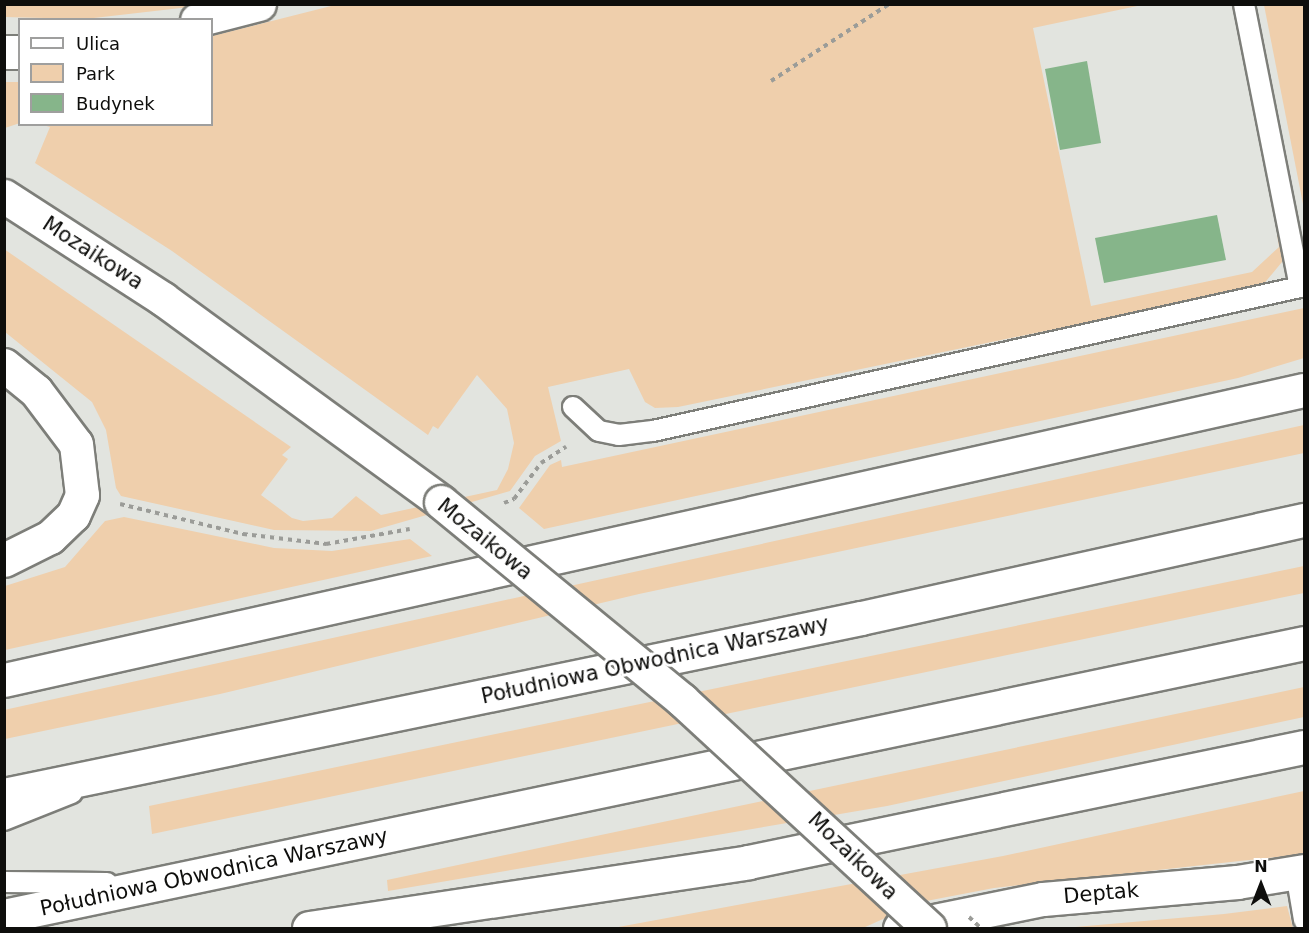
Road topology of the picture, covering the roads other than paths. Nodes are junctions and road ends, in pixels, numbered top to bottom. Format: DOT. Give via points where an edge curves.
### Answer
graph roads {
  1 [pos="259,4"];
  2 [pos="1244,4"];
  3 [pos="205,18"];
  4 [pos="4,196"];
  5 [pos="4,365"];
  6 [pos="1305,390"];
  7 [pos="573,407"];
  8 [pos="1305,520"];
  9 [pos="4,560"];
  10 [pos="1305,643"];
  11 [pos="4,680"];
  12 [pos="1305,747"];
  13 [pos="135,768"];
  14 [pos="4,795"];
  15 [pos="4,820"];
  16 [pos="1300,872"];
  17 [pos="4,882"];
  18 [pos="161,883"];
  19 [pos="4,916"];
  20 [pos="1305,920"];
  21 [pos="309,928"];
  22 [pos="900,928"];
  23 [pos="929,928"];
  1 -- 3 [label="main road"];
  2 -- 7 [label="lane" via="1300,287 653,431 619,435 599,431"];
  4 -- 23 [label="main road, Mozaikowa, bridge" via="163,299 441,502 682,700"];
  5 -- 9 [label="main road" via="36,391 76,444 82,495 74,515 50,537"];
  6 -- 11 [label="main road"];
  8 -- 13 [label="main road, Południowa Obwodnica Warszawy" via="861,618"];
  10 -- 18 [label="main road, Południowa Obwodnica Warszawy"];
  12 -- 21 [label="main road" via="747,862"];
  13 -- 14 [label="main road, Południowa Obwodnica Warszawy"];
  13 -- 15 [label="lane"];
  16 -- 20 [label="lane"];
  16 -- 22 [label="main road, Deptak" via="1044,898"];
  17 -- 18 [label="lane"];
  18 -- 19 [label="main road, Południowa Obwodnica Warszawy"];
}
